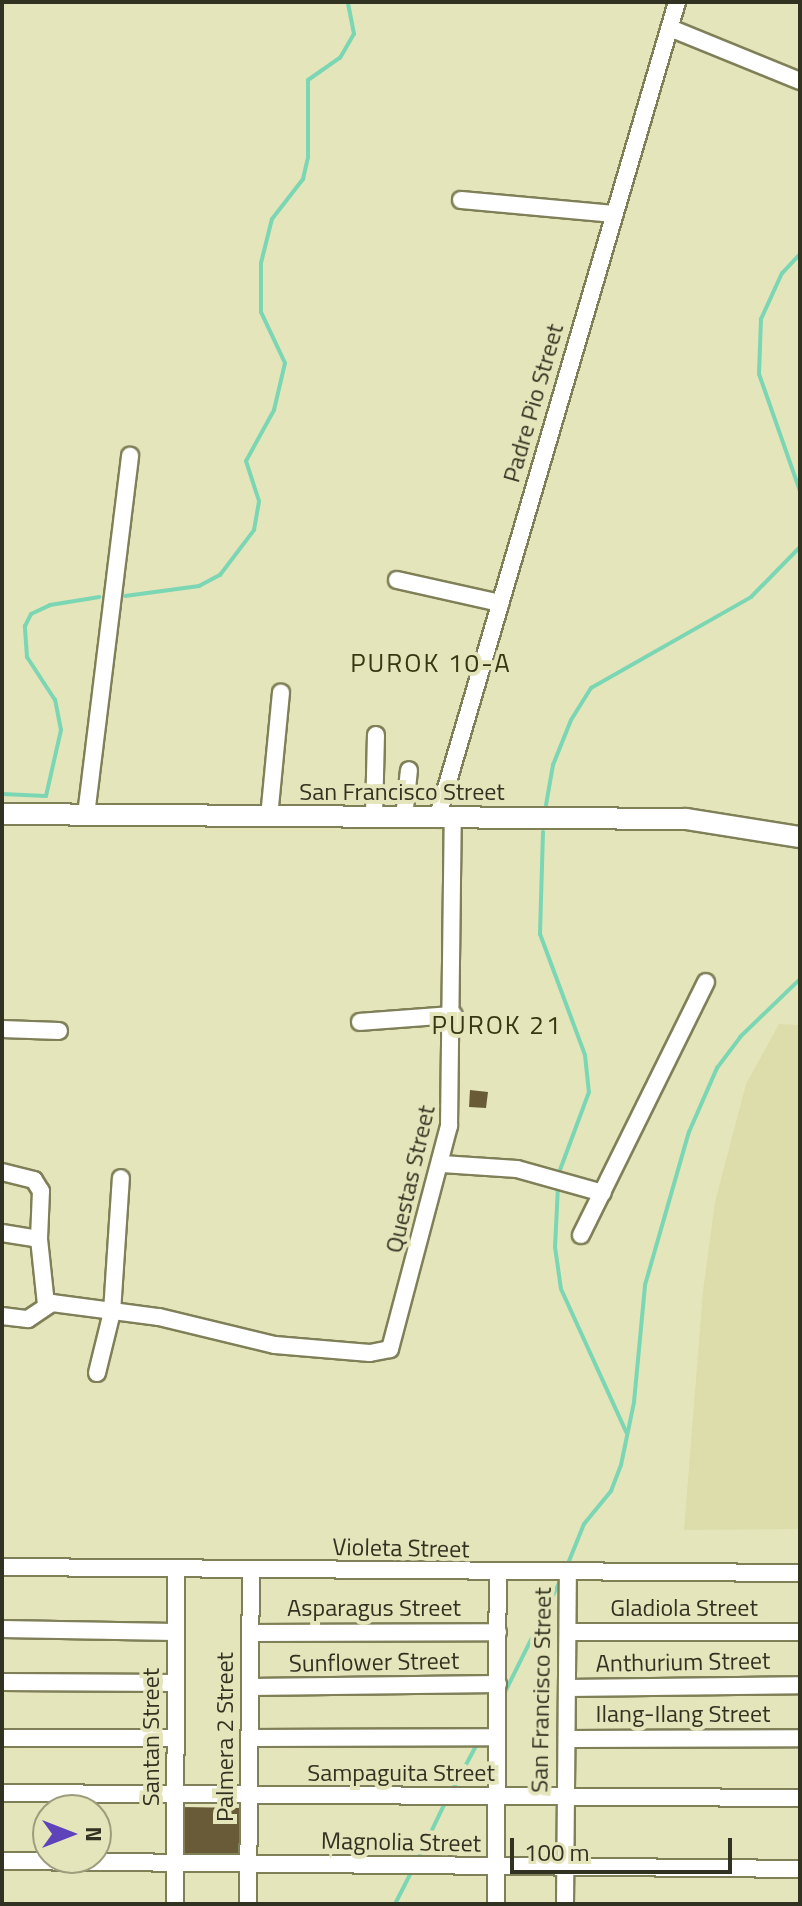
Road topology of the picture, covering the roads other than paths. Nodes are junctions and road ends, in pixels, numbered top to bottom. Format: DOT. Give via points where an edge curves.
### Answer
graph roads {
  1 [pos="677,2"];
  2 [pos="670,28"];
  3 [pos="800,81"];
  4 [pos="461,200"];
  5 [pos="614,214"];
  6 [pos="130,456"];
  7 [pos="397,580"];
  8 [pos="500,603"];
  9 [pos="281,693"];
  10 [pos="376,735"];
  11 [pos="409,770"];
  12 [pos="2,814"];
  13 [pos="86,815"];
  14 [pos="374,816"];
  15 [pos="269,817"];
  16 [pos="404,818"];
  17 [pos="445,819"];
  18 [pos="800,837"];
  19 [pos="706,982"];
  20 [pos="454,1015"];
  21 [pos="360,1022"];
  22 [pos="2,1029"];
  23 [pos="59,1031"];
  24 [pos="442,1164"];
  25 [pos="2,1172"];
  26 [pos="121,1178"];
  27 [pos="603,1193"];
  28 [pos="2,1233"];
  29 [pos="581,1235"];
  30 [pos="39,1239"];
  31 [pos="46,1304"];
  32 [pos="112,1312"];
  33 [pos="2,1316"];
  34 [pos="97,1373"];
  35 [pos="2,1567"];
  36 [pos="176,1570"];
  37 [pos="251,1570"];
  38 [pos="498,1573"];
  39 [pos="568,1573"];
  40 [pos="800,1573"];
  41 [pos="2,1629"];
  42 [pos="175,1632"];
  43 [pos="498,1632"];
  44 [pos="568,1632"];
  45 [pos="800,1632"];
  46 [pos="250,1633"];
  47 [pos="2,1682"];
  48 [pos="175,1683"];
  49 [pos="498,1684"];
  50 [pos="800,1685"];
  51 [pos="250,1687"];
  52 [pos="567,1688"];
  53 [pos="497,1737"];
  54 [pos="2,1738"];
  55 [pos="174,1738"];
  56 [pos="249,1738"];
  57 [pos="800,1738"];
  58 [pos="567,1739"];
  59 [pos="2,1793"];
  60 [pos="174,1795"];
  61 [pos="249,1796"];
  62 [pos="497,1798"];
  63 [pos="566,1798"];
  64 [pos="800,1798"];
  65 [pos="2,1861"];
  66 [pos="174,1864"];
  67 [pos="249,1864"];
  68 [pos="566,1866"];
  69 [pos="497,1867"];
  70 [pos="800,1869"];
  71 [pos="175,1904"];
  72 [pos="248,1904"];
  73 [pos="496,1904"];
  74 [pos="565,1904"];
  1 -- 2 [label="street, Padre Pio Street"];
  2 -- 3 [label="street"];
  2 -- 5 [label="street, Padre Pio Street"];
  4 -- 5 [label="street"];
  5 -- 8 [label="street, Padre Pio Street"];
  6 -- 13 [label="street"];
  7 -- 8 [label="street"];
  8 -- 17 [label="street, Padre Pio Street"];
  9 -- 15 [label="street"];
  10 -- 14 [label="street"];
  11 -- 16 [label="street"];
  12 -- 13 [label="main road, San Francisco Street"];
  13 -- 15 [label="main road, San Francisco Street"];
  14 -- 15 [label="main road, San Francisco Street"];
  14 -- 16 [label="main road, San Francisco Street"];
  16 -- 17 [label="main road, San Francisco Street"];
  17 -- 18 [label="main road, San Francisco Street" via="686,819"];
  17 -- 20 [label="street, Questas Street"];
  19 -- 27 [label="street"];
  20 -- 21 [label="street"];
  20 -- 24 [label="street, Questas Street" via="454,1091"];
  22 -- 23 [label="street"];
  24 -- 27 [label="street" via="517,1169"];
  24 -- 32 [label="street, Questas Street" via="397,1335 386,1351 275,1345 159,1317"];
  25 -- 30 [label="street" via="38,1184"];
  26 -- 32 [label="street"];
  27 -- 29 [label="street"];
  28 -- 30 [label="street"];
  30 -- 31 [label="street"];
  31 -- 32 [label="street"];
  31 -- 33 [label="street" via="34,1318"];
  32 -- 34 [label="street"];
  35 -- 36 [label="street, Violeta Street"];
  36 -- 37 [label="street, Violeta Street"];
  36 -- 42 [label="street, Santan Street"];
  37 -- 38 [label="street, Violeta Street"];
  37 -- 46 [label="street, Palmera 2 Street"];
  38 -- 39 [label="street, Violeta Street"];
  38 -- 43 [label="street"];
  39 -- 40 [label="street, Violeta Street"];
  39 -- 44 [label="street, San Francisco Street"];
  41 -- 42 [label="street"];
  42 -- 48 [label="street, Santan Street"];
  43 -- 46 [label="street, Asparagus Street"];
  43 -- 49 [label="street"];
  44 -- 45 [label="street, Gladiola Street"];
  44 -- 52 [label="street, San Francisco Street"];
  46 -- 51 [label="street, Palmera 2 Street"];
  47 -- 48 [label="street"];
  48 -- 55 [label="street, Santan Street"];
  49 -- 51 [label="street, Sunflower Street"];
  49 -- 53 [label="street"];
  50 -- 52 [label="street, Anthurium Street"];
  51 -- 56 [label="street, Palmera 2 Street"];
  52 -- 58 [label="street, San Francisco Street"];
  53 -- 56 [label="street"];
  53 -- 62 [label="street"];
  54 -- 55 [label="street"];
  55 -- 60 [label="street, Santan Street"];
  56 -- 61 [label="street, Palmera 2 Street"];
  57 -- 58 [label="street, Ilang-Ilang Street"];
  58 -- 63 [label="street, San Francisco Street"];
  59 -- 60 [label="street, Sampaguita Street"];
  60 -- 61 [label="street, Sampaguita Street"];
  60 -- 66 [label="street, Santan Street"];
  61 -- 62 [label="street, Sampaguita Street"];
  61 -- 67 [label="street, Palmera 2 Street"];
  62 -- 63 [label="street, Sampaguita Street"];
  62 -- 69 [label="street"];
  63 -- 64 [label="street, Sampaguita Street"];
  63 -- 68 [label="street, San Francisco Street"];
  65 -- 66 [label="street, Magnolia Street"];
  66 -- 67 [label="street, Magnolia Street"];
  66 -- 71 [label="street, Santan Street"];
  67 -- 69 [label="street, Magnolia Street"];
  67 -- 72 [label="street, Palmera 2 Street"];
  68 -- 69 [label="street, Magnolia Street"];
  68 -- 70 [label="street, Magnolia Street"];
  68 -- 74 [label="street, San Francisco Street"];
  69 -- 73 [label="street"];
}
